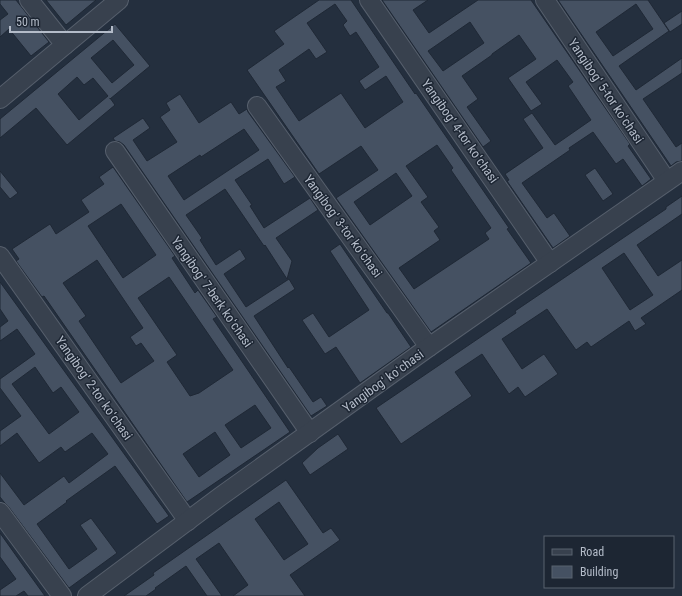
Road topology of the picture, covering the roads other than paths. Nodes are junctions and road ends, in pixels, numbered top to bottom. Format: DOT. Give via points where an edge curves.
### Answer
graph roads {
  1 [pos="28,0"];
  2 [pos="119,0"];
  3 [pos="369,0"];
  4 [pos="545,0"];
  5 [pos="65,45"];
  6 [pos="0,99"];
  7 [pos="257,106"];
  8 [pos="115,151"];
  9 [pos="682,171"];
  10 [pos="666,182"];
  11 [pos="0,256"];
  12 [pos="550,263"];
  13 [pos="429,347"];
  14 [pos="310,433"];
  15 [pos="0,512"];
  16 [pos="188,521"];
  17 [pos="62,596"];
  18 [pos="87,596"];
  1 -- 5 [label="street"];
  2 -- 5 [label="street"];
  3 -- 12 [label="street, Yangibogʻ 4-tor koʻchasi"];
  4 -- 10 [label="street, Yangibogʻ 5-tor koʻchasi"];
  5 -- 6 [label="street"];
  7 -- 13 [label="street, Yangibogʻ 3-tor koʻchasi"];
  8 -- 14 [label="street, Yangibogʻ 7-berk koʻchasi"];
  9 -- 10 [label="street, Yangibogʻ koʻchasi"];
  10 -- 12 [label="street, Yangibogʻ koʻchasi"];
  11 -- 16 [label="street, Yangibogʻ 2-tor koʻchasi"];
  12 -- 13 [label="street, Yangibogʻ koʻchasi"];
  13 -- 14 [label="street, Yangibogʻ koʻchasi"];
  14 -- 16 [label="street, Yangibogʻ koʻchasi"];
  15 -- 17 [label="street"];
  16 -- 18 [label="street, Yangibogʻ koʻchasi"];
}
